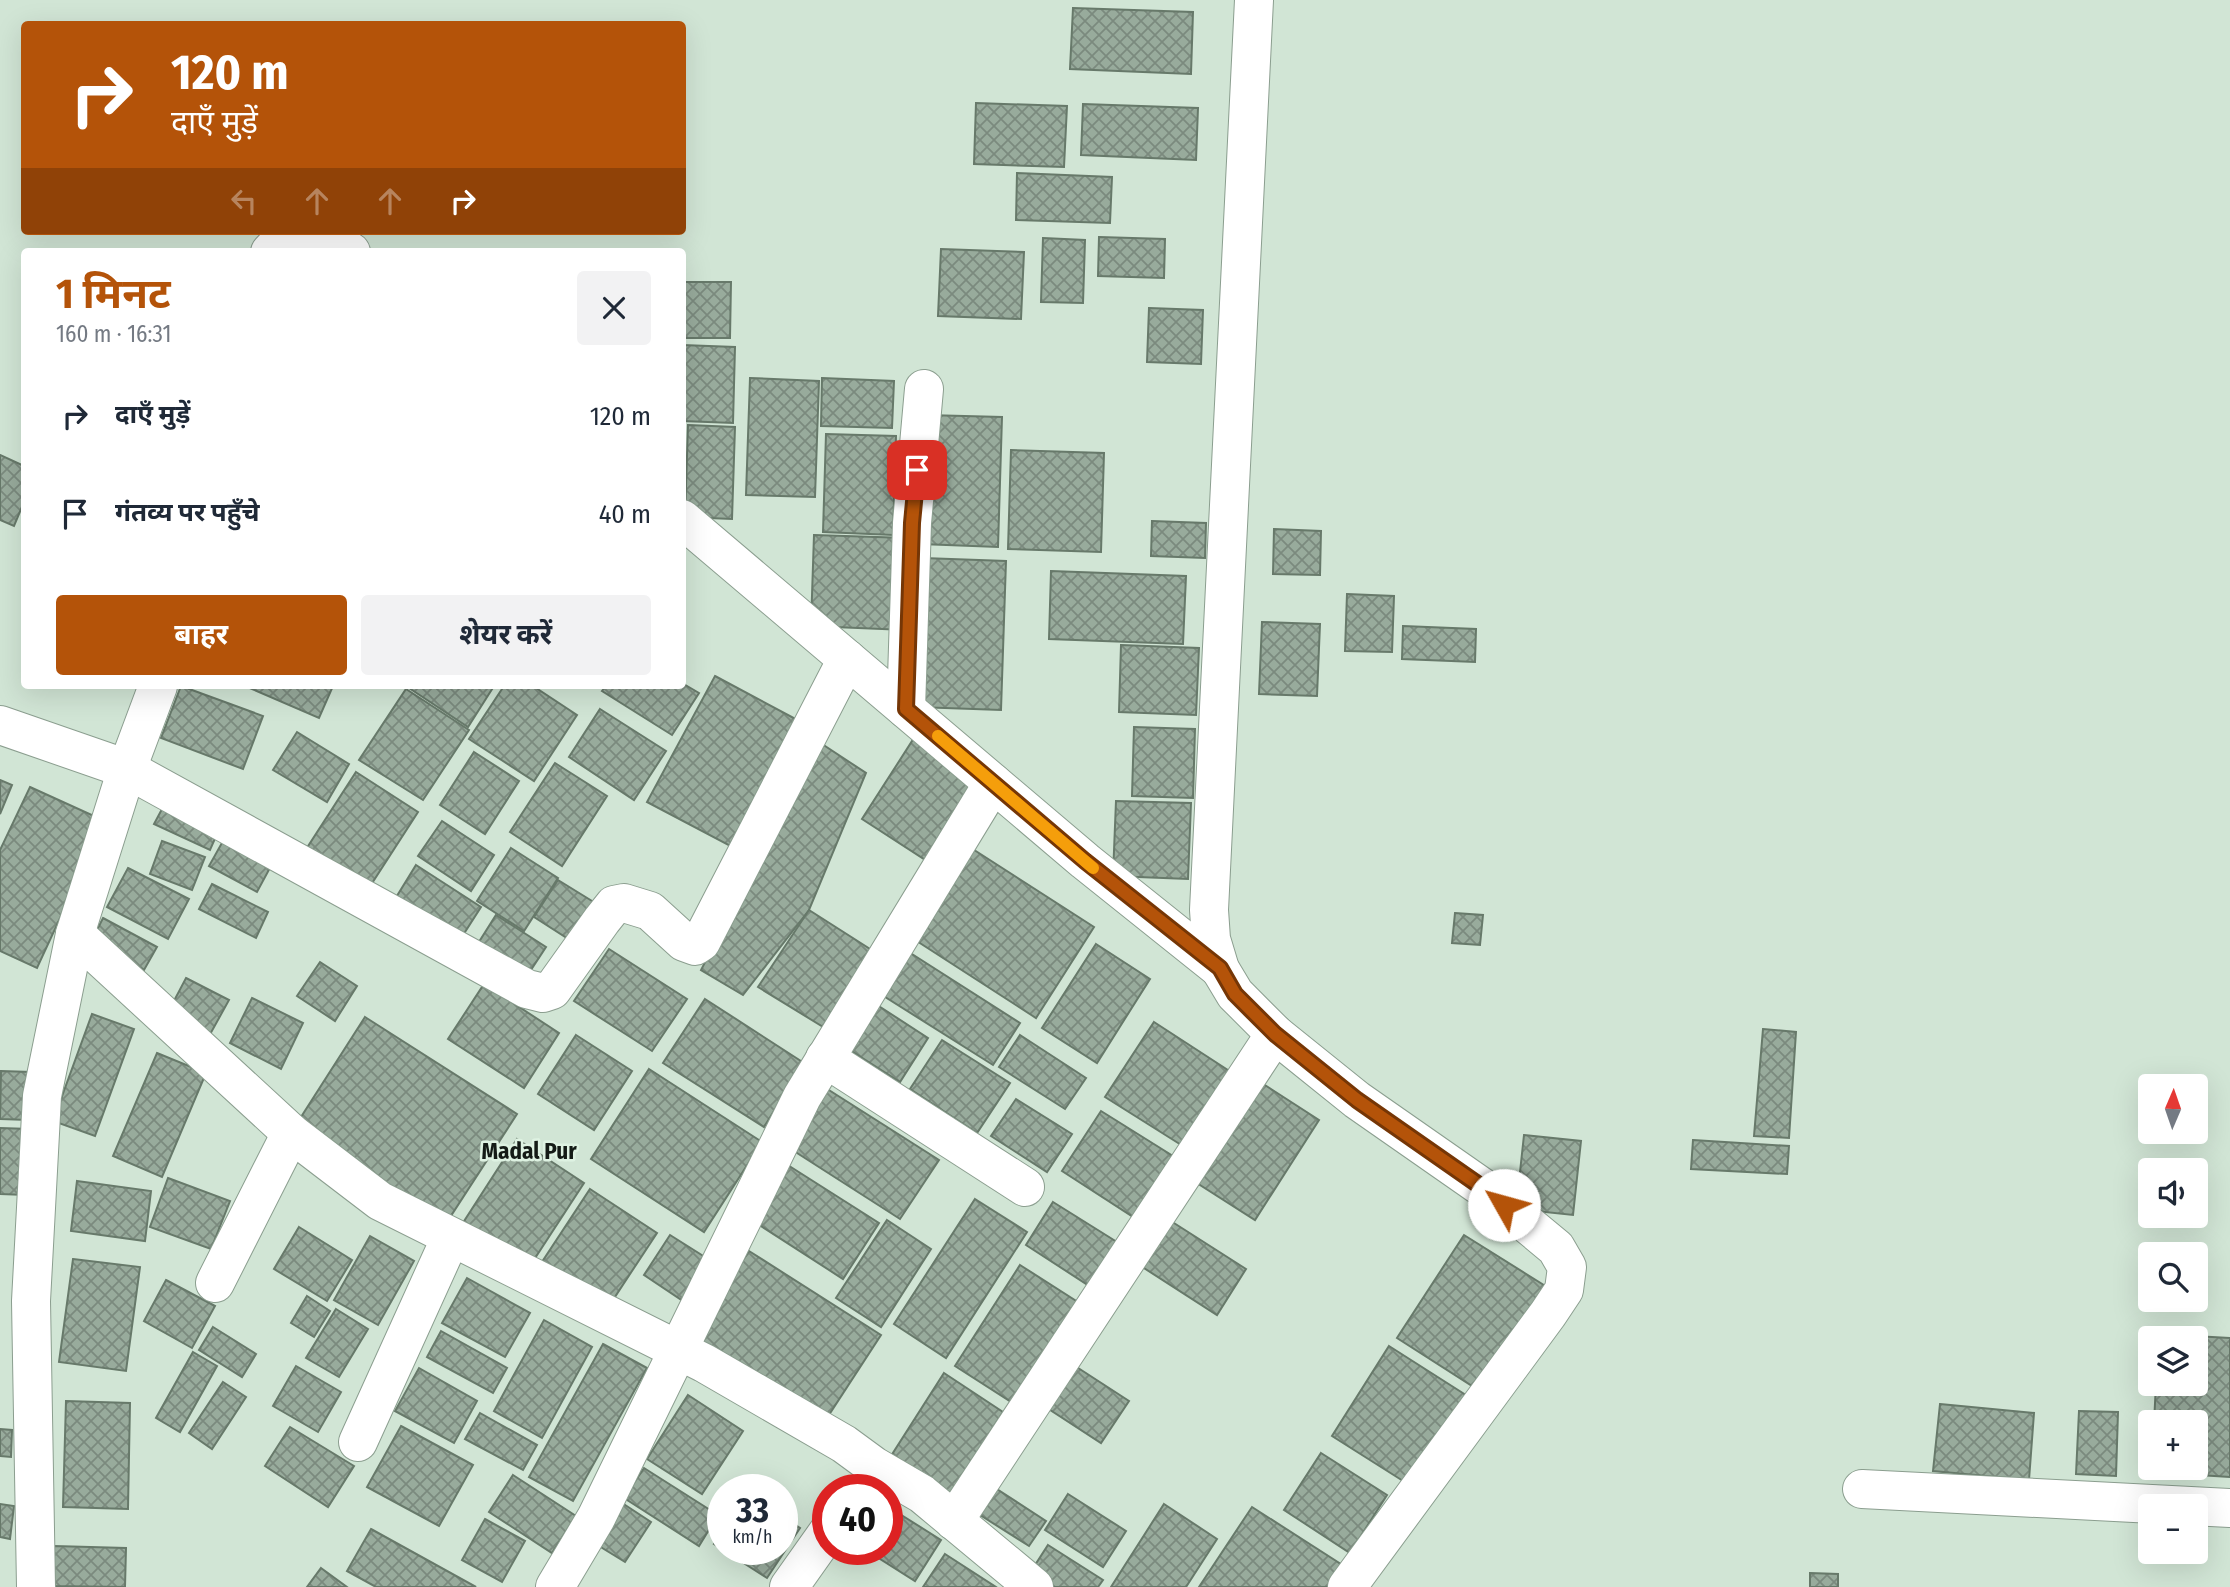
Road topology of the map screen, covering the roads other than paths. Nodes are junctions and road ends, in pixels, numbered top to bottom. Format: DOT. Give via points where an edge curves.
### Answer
graph roads {
  1 [pos="1254,0"];
  2 [pos="286,235"];
  3 [pos="311,235"];
  4 [pos="274,248"];
  5 [pos="344,248"];
  6 [pos="924,389"];
  7 [pos="686,523"];
  8 [pos="847,659"];
  9 [pos="157,689"];
  10 [pos="906,709"];
  11 [pos="0,725"];
  12 [pos="127,769"];
  13 [pos="993,783"];
  14 [pos="75,934"];
  15 [pos="1220,968"];
  16 [pos="1275,1034"];
  17 [pos="825,1058"];
  18 [pos="291,1133"];
  19 [pos="1025,1187"];
  20 [pos="451,1237"];
  21 [pos="215,1283"];
  22 [pos="678,1351"];
  23 [pos="358,1442"];
  24 [pos="863,1474"];
  25 [pos="903,1489"];
  26 [pos="1862,1489"];
  27 [pos="2230,1508"];
  28 [pos="954,1521"];
  29 [pos="812,1555"];
  30 [pos="1028,1585"];
  31 [pos="36,1587"];
  32 [pos="555,1587"];
  33 [pos="789,1587"];
  34 [pos="1348,1587"];
  1 -- 15 [label="street" via="1209,910"];
  2 -- 4 [label="street"];
  3 -- 5 [label="street"];
  6 -- 10 [label="street" via="912,523"];
  7 -- 8 [label="street"];
  8 -- 10 [label="street"];
  8 -- 12 [label="street" via="701,942 695,946 684,942 650,911 624,903 614,905 552,989 543,993 527,989"];
  9 -- 12 [label="street"];
  10 -- 13 [label="street"];
  11 -- 12 [label="street"];
  12 -- 14 [label="street"];
  13 -- 15 [label="street"];
  13 -- 17 [label="street"];
  14 -- 18 [label="street"];
  14 -- 31 [label="street" via="42,1096 31,1301"];
  15 -- 16 [label="street" via="1235,994"];
  16 -- 28 [label="street"];
  16 -- 34 [label="street" via="1357,1100 1486,1190 1556,1248 1567,1267 1564,1290 1548,1314"];
  17 -- 19 [label="street"];
  17 -- 22 [label="street"];
  18 -- 20 [label="street" via="380,1201"];
  18 -- 21 [label="street"];
  20 -- 22 [label="street"];
  20 -- 23 [label="street"];
  22 -- 24 [label="street" via="844,1444"];
  22 -- 32 [label="street" via="596,1518"];
  25 -- 28 [label="street" via="922,1494"];
  26 -- 27 [label="street"];
  28 -- 30 [label="street"];
  29 -- 33 [label="street"];
}
